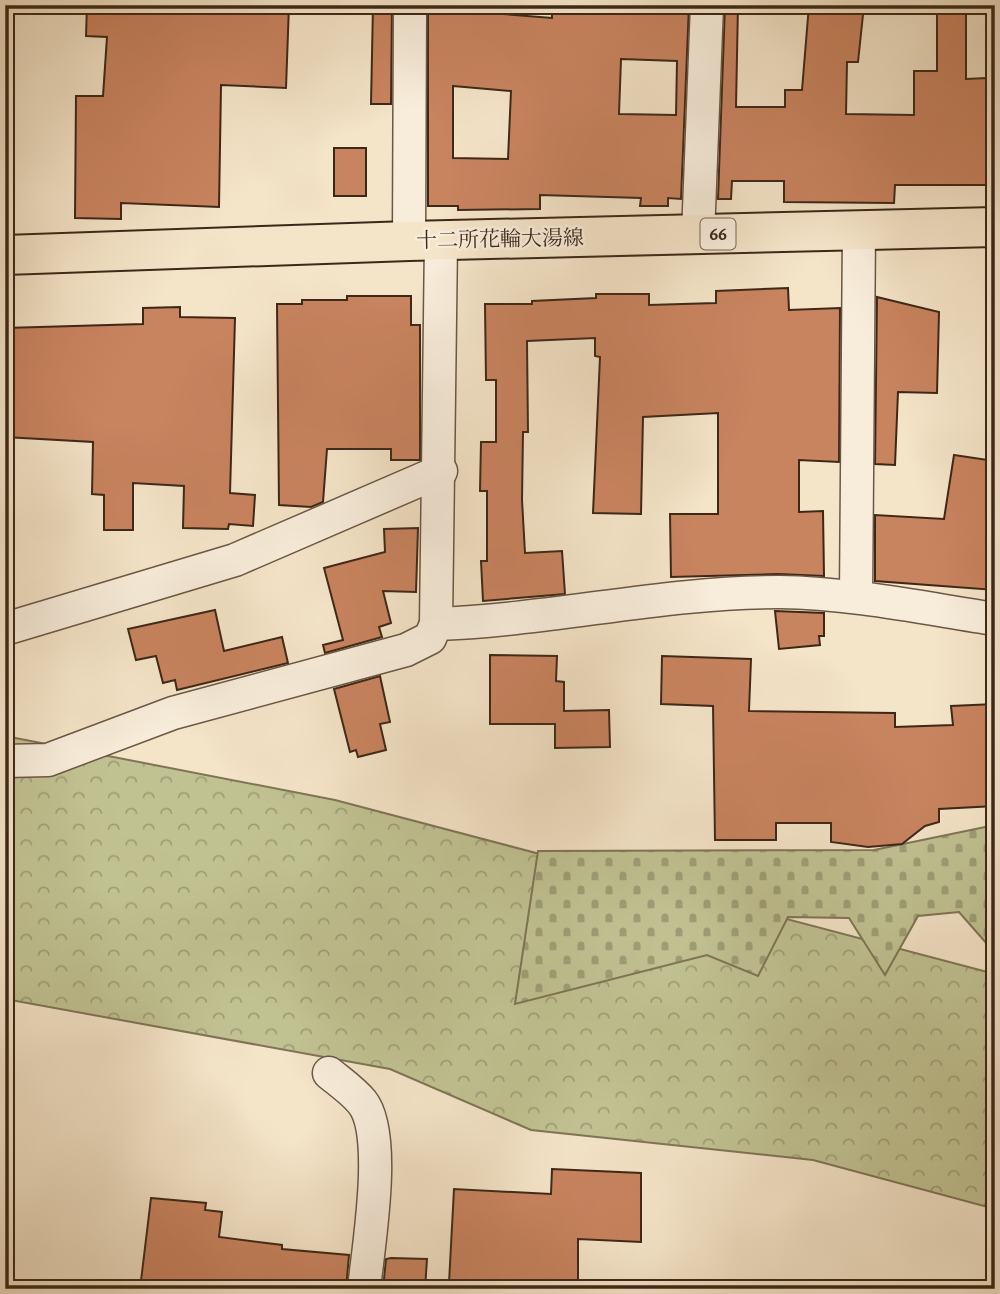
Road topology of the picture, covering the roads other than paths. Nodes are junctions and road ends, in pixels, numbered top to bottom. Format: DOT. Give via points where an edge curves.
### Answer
graph roads {
  1 [pos="410,5"];
  2 [pos="707,5"];
  3 [pos="995,227"];
  4 [pos="859,230"];
  5 [pos="698,234"];
  6 [pos="425,241"];
  7 [pos="5,255"];
  8 [pos="441,471"];
  9 [pos="856,597"];
  10 [pos="995,619"];
  11 [pos="436,624"];
  12 [pos="5,629"];
  13 [pos="5,761"];
  14 [pos="330,1073"];
  15 [pos="364,1289"];
  1 -- 6 [label="street"];
  2 -- 5 [label="street"];
  3 -- 4 [label="main road, 十二所花輪大湯線 / 66"];
  4 -- 5 [label="main road, 十二所花輪大湯線 / 66"];
  4 -- 9 [label="street"];
  5 -- 6 [label="main road, 十二所花輪大湯線 / 66"];
  6 -- 7 [label="main road, 十二所花輪大湯線 / 66"];
  6 -- 8 [label="street"];
  8 -- 11 [label="street"];
  8 -- 12 [label="street" via="235,560"];
  9 -- 10 [label="street"];
  9 -- 11 [label="street" via="779,592 655,600 504,621"];
  11 -- 13 [label="street" via="430,638 406,650 173,713 48,760"];
  14 -- 15 [label="street" via="363,1104 374,1140"];
}
